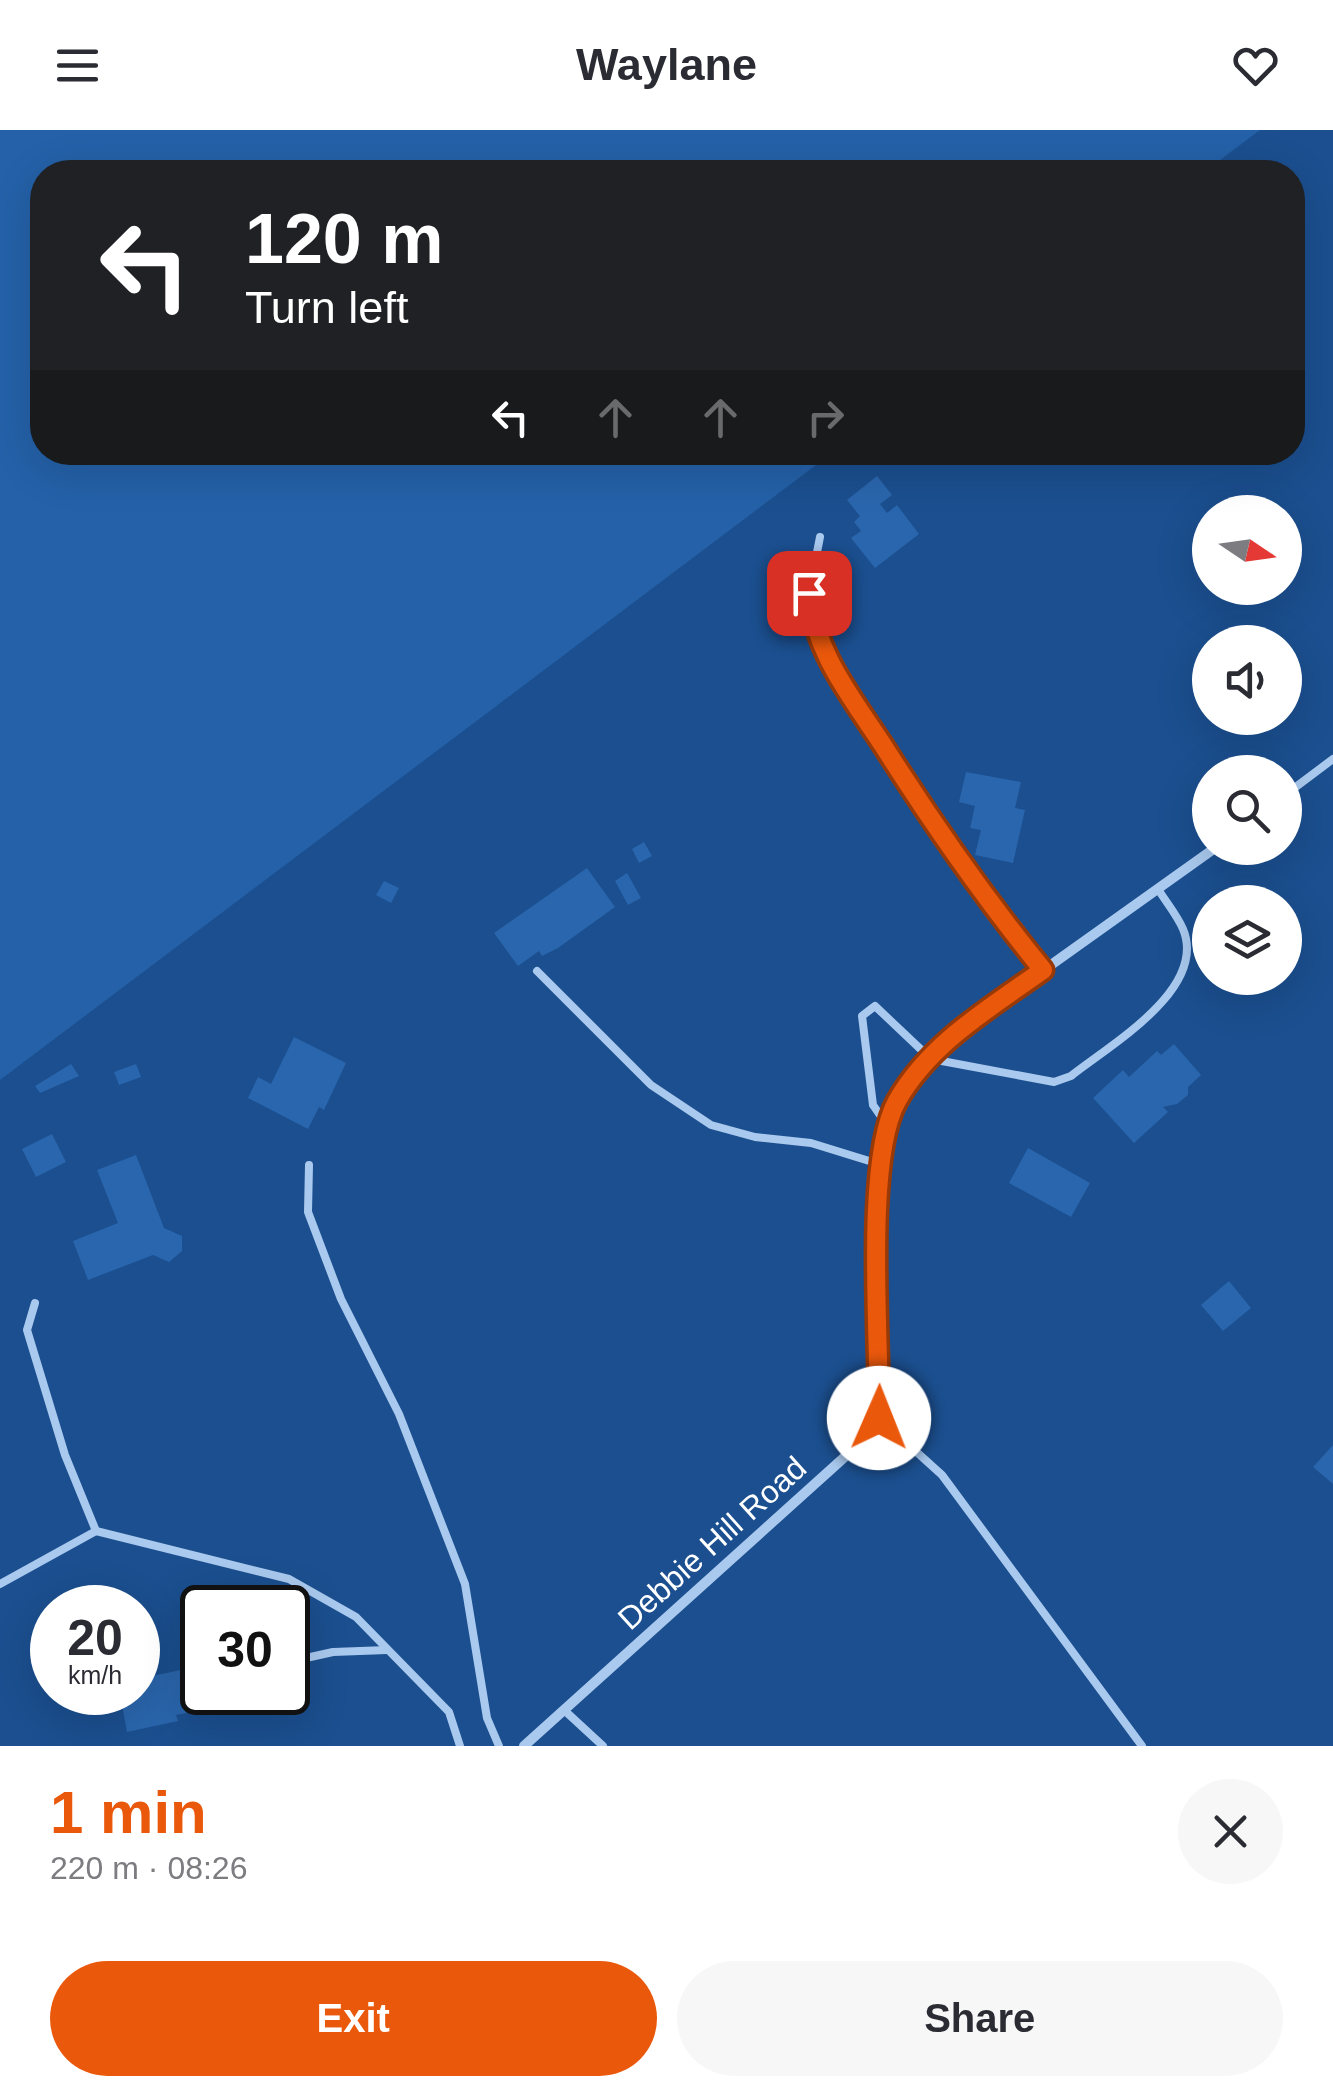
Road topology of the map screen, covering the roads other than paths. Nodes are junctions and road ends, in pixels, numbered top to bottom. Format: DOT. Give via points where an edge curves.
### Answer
graph roads {
  1 [pos="820,537"];
  2 [pos="1333,759"];
  3 [pos="1302,782"];
  4 [pos="1192,865"];
  5 [pos="1158,889"];
  6 [pos="1043,970"];
  7 [pos="536,971"];
  8 [pos="930,1060"];
  9 [pos="889,1128"];
  10 [pos="878,1164"];
  11 [pos="309,1165"];
  12 [pos="34,1304"];
  13 [pos="879,1418"];
  14 [pos="96,1530"];
  15 [pos="0,1584"];
  16 [pos="387,1650"];
  17 [pos="310,1657"];
  18 [pos="564,1710"];
  19 [pos="460,1746"];
  20 [pos="498,1746"];
  21 [pos="524,1746"];
  22 [pos="603,1746"];
  23 [pos="1142,1746"];
  1 -- 6 [label="lane" via="809,593 825,658 934,828"];
  2 -- 3 [label="lane"];
  4 -- 5 [label="street"];
  5 -- 6 [label="street"];
  5 -- 8 [label="lane" via="1184,930 1180,977 1170,997 1071,1076 1054,1082"];
  6 -- 8 [label="street" via="947,1038"];
  7 -- 10 [label="lane" via="650,1084 711,1125 755,1138 812,1143"];
  8 -- 9 [label="street" via="896,1103"];
  8 -- 9 [label="lane" via="875,1006 862,1016 873,1106"];
  9 -- 10 [label="street"];
  10 -- 13 [label="street"];
  11 -- 20 [label="lane" via="308,1212 341,1299 399,1414 465,1584 487,1718"];
  12 -- 14 [label="lane" via="27,1330 65,1456"];
  13 -- 18 [label="street, Debbie Hill Road" via="848,1454"];
  13 -- 23 [label="lane" via="942,1475"];
  14 -- 15 [label="lane"];
  14 -- 16 [label="lane" via="289,1580 356,1617"];
  16 -- 17 [label="lane"];
  16 -- 19 [label="lane" via="449,1712"];
  18 -- 21 [label="street, Debbie Hill Road"];
  18 -- 22 [label="lane"];
}
